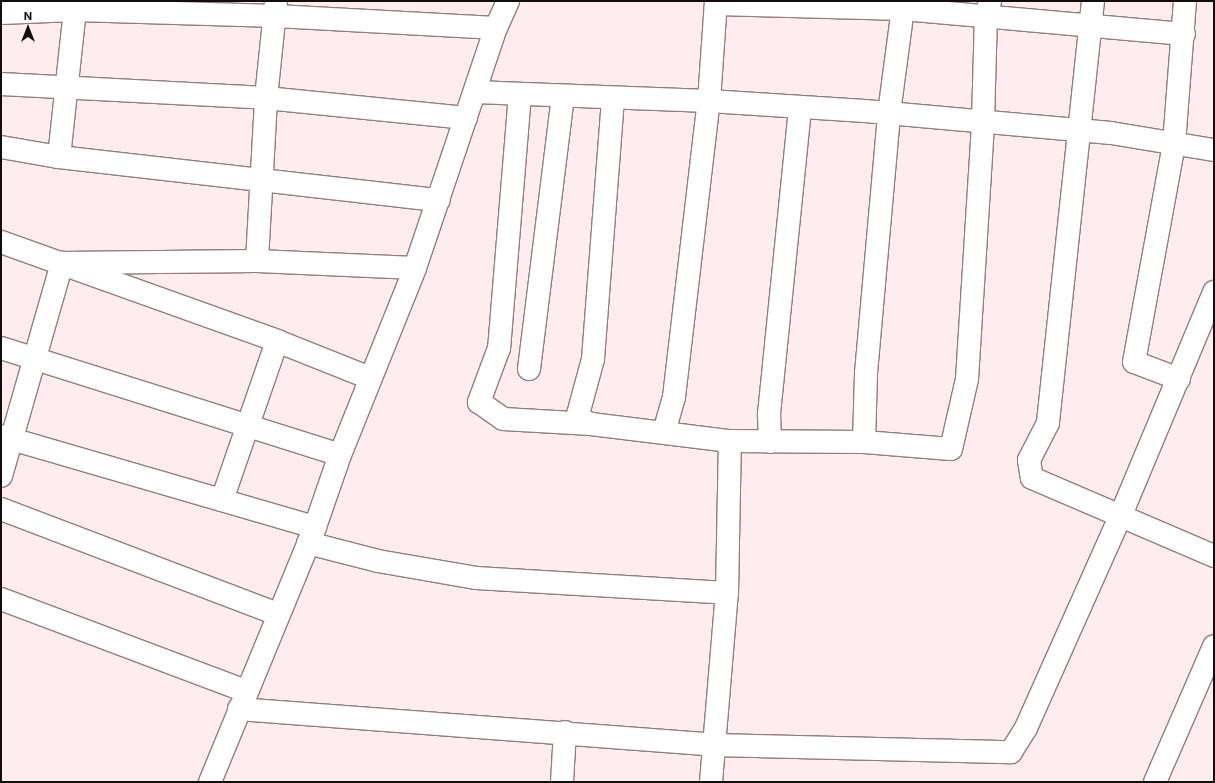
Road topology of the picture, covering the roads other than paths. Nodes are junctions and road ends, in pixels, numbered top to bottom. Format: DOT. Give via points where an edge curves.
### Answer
graph roads {
  1 [pos="508,1"];
  2 [pos="1093,1"];
  3 [pos="1185,1"];
  4 [pos="716,3"];
  5 [pos="810,4"];
  6 [pos="904,5"];
  7 [pos="276,9"];
  8 [pos="988,9"];
  9 [pos="74,10"];
  10 [pos="1,12"];
  11 [pos="1090,26"];
  12 [pos="496,28"];
  13 [pos="1184,34"];
  14 [pos="1,84"];
  15 [pos="67,88"];
  16 [pos="475,92"];
  17 [pos="520,94"];
  18 [pos="563,96"];
  19 [pos="266,98"];
  20 [pos="613,98"];
  21 [pos="709,101"];
  22 [pos="800,108"];
  23 [pos="889,113"];
  24 [pos="466,118"];
  25 [pos="983,122"];
  26 [pos="1080,130"];
  27 [pos="1174,144"];
  28 [pos="1,147"];
  29 [pos="1214,150"];
  30 [pos="59,157"];
  31 [pos="262,179"];
  32 [pos="439,200"];
  33 [pos="1,242"];
  34 [pos="257,261"];
  35 [pos="62,263"];
  36 [pos="415,268"];
  37 [pos="1214,292"];
  38 [pos="277,341"];
  39 [pos="1,348"];
  40 [pos="35,358"];
  41 [pos="529,369"];
  42 [pos="370,378"];
  43 [pos="1179,379"];
  44 [pos="592,424"];
  45 [pos="248,426"];
  46 [pos="664,432"];
  47 [pos="6,437"];
  48 [pos="730,441"];
  49 [pos="770,442"];
  50 [pos="864,442"];
  51 [pos="340,455"];
  52 [pos="1,476"];
  53 [pos="222,500"];
  54 [pos="1,509"];
  55 [pos="1120,517"];
  56 [pos="312,535"];
  57 [pos="1214,556"];
  58 [pos="727,593"];
  59 [pos="1,599"];
  60 [pos="278,614"];
  61 [pos="1214,646"];
  62 [pos="242,700"];
  63 [pos="565,732"];
  64 [pos="714,745"];
  65 [pos="210,782"];
  66 [pos="562,782"];
  67 [pos="711,782"];
  68 [pos="1155,782"];
  1 -- 12 [label="street"];
  2 -- 11 [label="street"];
  3 -- 13 [label="street"];
  4 -- 5 [label="street"];
  4 -- 21 [label="street"];
  5 -- 6 [label="street"];
  6 -- 8 [label="street"];
  6 -- 23 [label="street"];
  7 -- 9 [label="street"];
  7 -- 12 [label="street"];
  7 -- 19 [label="street"];
  8 -- 11 [label="street"];
  8 -- 25 [label="street"];
  9 -- 10 [label="street"];
  9 -- 15 [label="street"];
  11 -- 13 [label="street"];
  11 -- 26 [label="street"];
  12 -- 16 [label="street"];
  13 -- 27 [label="street" via="1178,71"];
  14 -- 15 [label="street"];
  15 -- 19 [label="street"];
  15 -- 30 [label="street"];
  16 -- 17 [label="street"];
  16 -- 24 [label="street"];
  17 -- 18 [label="street"];
  17 -- 44 [label="street" via="499,348 479,402 503,419"];
  18 -- 20 [label="street"];
  18 -- 41 [label="street"];
  19 -- 24 [label="street"];
  19 -- 31 [label="street"];
  20 -- 21 [label="street"];
  20 -- 44 [label="street" via="593,359 577,418"];
  21 -- 22 [label="street"];
  21 -- 46 [label="street" via="674,397"];
  22 -- 23 [label="street"];
  22 -- 49 [label="street" via="768,414"];
  23 -- 25 [label="street"];
  23 -- 50 [label="street" via="866,373"];
  24 -- 32 [label="street"];
  25 -- 26 [label="street"];
  25 -- 50 [label="street" via="967,379 951,449"];
  26 -- 27 [label="street"];
  26 -- 55 [label="street" via="1048,423 1029,460 1032,478"];
  27 -- 29 [label="street"];
  27 -- 43 [label="street" via="1134,362"];
  28 -- 30 [label="street"];
  30 -- 31 [label="street"];
  31 -- 32 [label="street"];
  31 -- 34 [label="street"];
  32 -- 36 [label="street"];
  33 -- 35 [label="street"];
  34 -- 35 [label="street"];
  34 -- 36 [label="street"];
  35 -- 38 [label="street"];
  35 -- 40 [label="street"];
  36 -- 42 [label="street"];
  37 -- 43 [label="street"];
  38 -- 42 [label="street"];
  38 -- 45 [label="street"];
  39 -- 40 [label="street"];
  40 -- 45 [label="street"];
  40 -- 47 [label="street"];
  42 -- 51 [label="street"];
  43 -- 55 [label="street"];
  44 -- 46 [label="street"];
  45 -- 51 [label="street"];
  45 -- 53 [label="street"];
  46 -- 48 [label="street"];
  47 -- 52 [label="street"];
  47 -- 53 [label="street"];
  48 -- 49 [label="street"];
  48 -- 58 [label="street"];
  49 -- 50 [label="street"];
  51 -- 56 [label="street"];
  53 -- 56 [label="street"];
  54 -- 60 [label="street"];
  55 -- 57 [label="street"];
  55 -- 64 [label="street" via="1026,728 1011,752"];
  56 -- 58 [label="street" via="378,560 476,578"];
  56 -- 60 [label="street"];
  58 -- 64 [label="street"];
  59 -- 62 [label="street"];
  60 -- 62 [label="street"];
  61 -- 68 [label="street"];
  62 -- 63 [label="street"];
  62 -- 65 [label="street"];
  63 -- 64 [label="street"];
  63 -- 66 [label="street"];
  64 -- 67 [label="street"];
}
